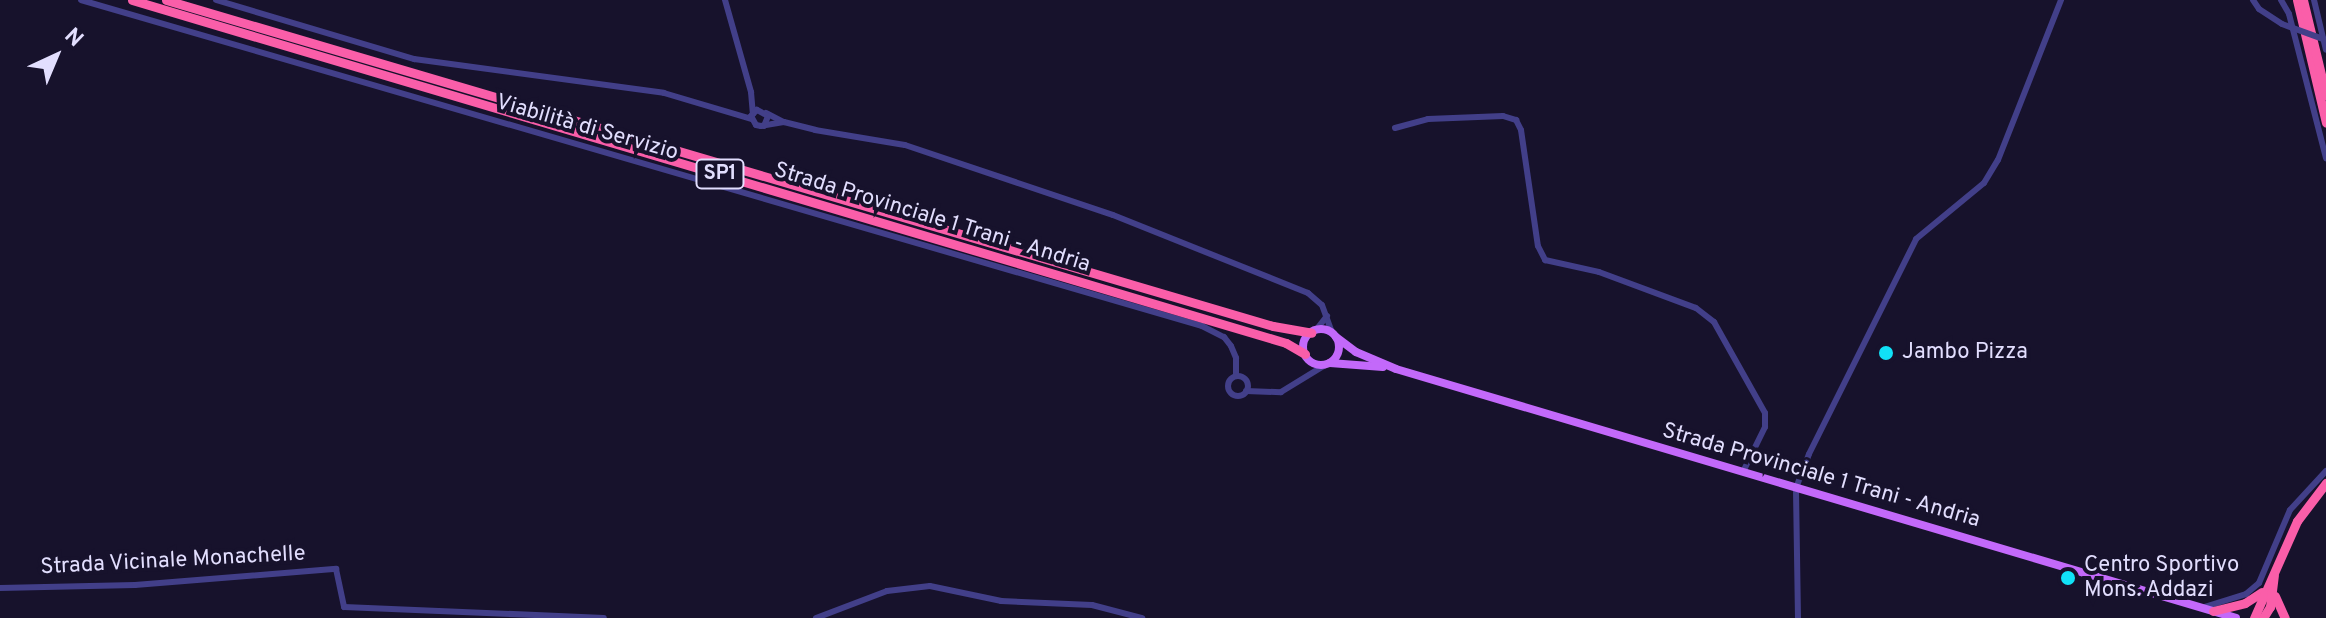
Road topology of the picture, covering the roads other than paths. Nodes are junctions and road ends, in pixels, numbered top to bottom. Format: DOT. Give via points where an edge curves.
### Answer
graph roads {
  1 [pos="81,0"];
  2 [pos="132,0"];
  3 [pos="166,0"];
  4 [pos="216,0"];
  5 [pos="725,0"];
  6 [pos="2061,0"];
  7 [pos="2253,0"];
  8 [pos="2281,0"];
  9 [pos="2297,0"];
  10 [pos="2303,0"];
  11 [pos="2314,0"];
  12 [pos="2326,40"];
  13 [pos="2326,50"];
  14 [pos="751,92"];
  15 [pos="2326,95"];
  16 [pos="764,112"];
  17 [pos="752,116"];
  18 [pos="784,122"];
  19 [pos="2326,123"];
  20 [pos="764,126"];
  21 [pos="1395,128"];
  22 [pos="2326,158"];
  23 [pos="1327,316"];
  24 [pos="1313,331"];
  25 [pos="1334,335"];
  26 [pos="1305,354"];
  27 [pos="1328,364"];
  28 [pos="1396,369"];
  29 [pos="1236,376"];
  30 [pos="1246,391"];
  31 [pos="2326,471"];
  32 [pos="1743,472"];
  33 [pos="2326,483"];
  34 [pos="1796,488"];
  35 [pos="0,588"];
  36 [pos="2269,589"];
  37 [pos="2201,608"];
  38 [pos="2213,611"];
  39 [pos="592,617"];
  40 [pos="604,618"];
  41 [pos="816,618"];
  42 [pos="1142,618"];
  43 [pos="1798,618"];
  44 [pos="2236,618"];
  45 [pos="2254,618"];
  46 [pos="2263,618"];
  47 [pos="2285,618"];
  1 -- 29 [label="street, Viabilità di Servizio" via="1202,326 1231,346"];
  2 -- 26 [label="highway, Strada Provinciale 1 Trani - Andria / SP1" via="1286,343"];
  3 -- 24 [label="highway, Strada Provinciale 1 Trani - Andria / SP1" via="1258,322"];
  4 -- 17 [label="street" via="414,59 664,93"];
  5 -- 14 [label="street"];
  6 -- 34 [label="street" via="1998,160 1984,183 1916,239"];
  7 -- 12 [label="street, bridge" via="2282,24"];
  8 -- 22 [label="street"];
  9 -- 19 [label="highway"];
  10 -- 15 [label="highway"];
  11 -- 13 [label="street"];
  14 -- 16 [label="street"];
  14 -- 17 [label="street"];
  16 -- 17 [label="street"];
  16 -- 18 [label="street"];
  16 -- 20 [label="street"];
  17 -- 20 [label="street" via="756,125"];
  18 -- 20 [label="street"];
  18 -- 23 [label="street" via="905,145 1113,215 1294,286 1316,298"];
  21 -- 32 [label="street" via="1428,119 1516,120 1538,246 1545,260 1599,272 1696,308 1714,322 1765,413 1765,427"];
  23 -- 24 [label="street"];
  23 -- 25 [label="street"];
  24 -- 25 [label="main road, Strada Provinciale 1 Trani - Andria / SP1"];
  24 -- 26 [label="main road" via="1304,342"];
  25 -- 27 [label="main road" via="1338,354"];
  25 -- 28 [label="main road, Strada Provinciale 1 Trani - Andria / SP1" via="1356,352"];
  26 -- 27 [label="main road, Strada Provinciale 1 Trani - Andria / SP1" via="1313,363"];
  27 -- 28 [label="main road, Strada Provinciale 1 Trani - Andria / SP1"];
  27 -- 30 [label="street" via="1281,392"];
  28 -- 32 [label="main road, Strada Provinciale 1 Trani - Andria / SP1"];
  29 -- 30 [label="street" via="1245,379"];
  29 -- 30 [label="street" via="1229,382 1230,391"];
  31 -- 37 [label="street" via="2290,510 2254,589"];
  32 -- 34 [label="main road, Strada Provinciale 1 Trani - Andria / SP1"];
  33 -- 36 [label="highway" via="2297,521"];
  34 -- 37 [label="main road, Strada Provinciale 1 Trani - Andria / SP1"];
  34 -- 43 [label="street"];
  35 -- 39 [label="street, Strada Vicinale Monachelle" via="135,585 336,569 344,607"];
  36 -- 38 [label="highway" via="2245,603"];
  36 -- 45 [label="highway"];
  36 -- 46 [label="highway" via="2270,607"];
  36 -- 47 [label="highway"];
  37 -- 38 [label="main road, Strada Provinciale 1 Trani - Andria / SP1"];
  38 -- 44 [label="main road, Strada Provinciale 1 Trani - Andria / SP1"];
  39 -- 40 [label="street, Strada Vicinale Monachelle"];
  41 -- 42 [label="street" via="887,591 918,586 1001,601 1092,605"];
}
